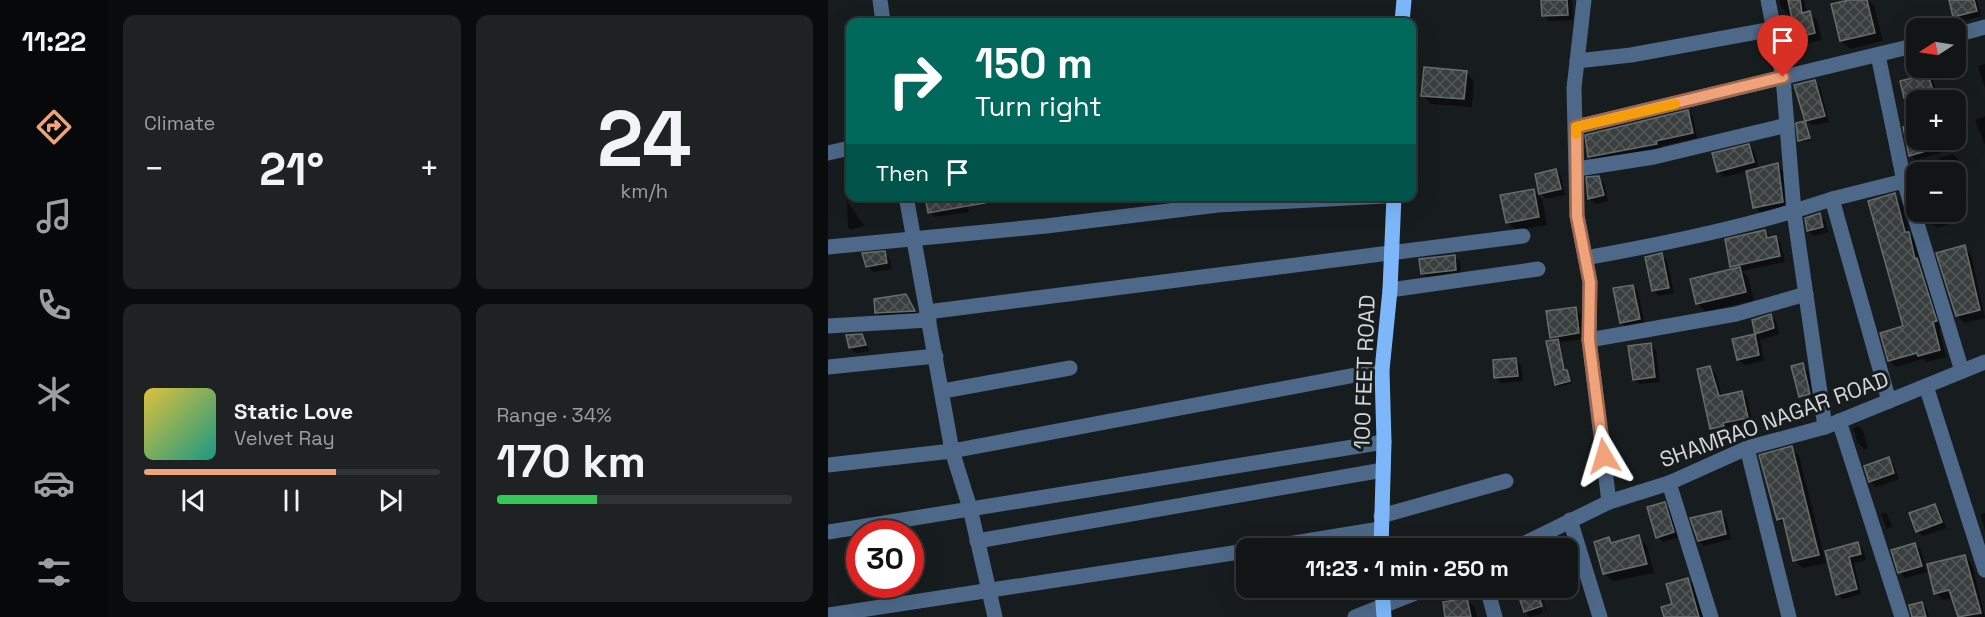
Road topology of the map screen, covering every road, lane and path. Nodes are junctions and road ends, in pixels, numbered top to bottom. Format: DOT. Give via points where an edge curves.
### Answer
graph roads {
  1 [pos="880,0"];
  2 [pos="1404,0"];
  3 [pos="1584,0"];
  4 [pos="1767,0"];
  5 [pos="882,18"];
  6 [pos="1402,18"];
  7 [pos="1985,27"];
  8 [pos="1773,29"];
  9 [pos="1966,32"];
  10 [pos="1906,48"];
  11 [pos="1878,55"];
  12 [pos="1577,61"];
  13 [pos="1783,77"];
  14 [pos="1787,125"];
  15 [pos="1576,127"];
  16 [pos="846,149"];
  17 [pos="828,153"];
  18 [pos="1577,169"];
  19 [pos="1904,181"];
  20 [pos="1832,199"];
  21 [pos="907,201"];
  22 [pos="1292,201"];
  23 [pos="1394,201"];
  24 [pos="1794,212"];
  25 [pos="1523,236"];
  26 [pos="915,237"];
  27 [pos="828,247"];
  28 [pos="1392,254"];
  29 [pos="1585,258"];
  30 [pos="1538,269"];
  31 [pos="1390,290"];
  32 [pos="1806,294"];
  33 [pos="928,316"];
  34 [pos="828,326"];
  35 [pos="1589,340"];
  36 [pos="936,356"];
  37 [pos="1985,362"];
  38 [pos="828,367"];
  39 [pos="1070,368"];
  40 [pos="1382,370"];
  41 [pos="1962,371"];
  42 [pos="1926,386"];
  43 [pos="943,391"];
  44 [pos="1889,401"];
  45 [pos="1832,424"];
  46 [pos="1384,442"];
  47 [pos="1747,448"];
  48 [pos="952,451"];
  49 [pos="828,465"];
  50 [pos="1383,470"];
  51 [pos="1506,481"];
  52 [pos="1669,483"];
  53 [pos="1609,502"];
  54 [pos="970,508"];
  55 [pos="1569,520"];
  56 [pos="1381,523"];
  57 [pos="828,532"];
  58 [pos="1309,538"];
  59 [pos="1381,538"];
  60 [pos="1534,538"];
  61 [pos="977,541"];
  62 [pos="1236,553"];
  63 [pos="1985,570"];
  64 [pos="988,592"];
  65 [pos="1409,598"];
  66 [pos="1490,598"];
  67 [pos="1383,612"];
  68 [pos="828,615"];
  69 [pos="995,617"];
  70 [pos="1355,617"];
  71 [pos="1495,617"];
  72 [pos="1600,617"];
  73 [pos="1711,617"];
  74 [pos="1789,617"];
  75 [pos="1902,617"];
  1 -- 5 [label="street"];
  2 -- 6 [label="main road"];
  3 -- 12 [label="street"];
  4 -- 8 [label="street"];
  7 -- 9 [label="street"];
  8 -- 12 [label="street"];
  8 -- 13 [label="street"];
  10 -- 11 [label="street"];
  11 -- 13 [label="street"];
  11 -- 19 [label="street"];
  12 -- 15 [label="street"];
  13 -- 14 [label="street"];
  13 -- 15 [label="street"];
  14 -- 18 [label="street" via="1654,158"];
  14 -- 24 [label="street"];
  15 -- 18 [label="street"];
  16 -- 17 [label="street"];
  18 -- 29 [label="street" via="1577,216"];
  19 -- 20 [label="street"];
  19 -- 41 [label="street"];
  20 -- 24 [label="street"];
  20 -- 44 [label="street"];
  21 -- 26 [label="street"];
  22 -- 26 [label="street" via="1218,205"];
  23 -- 28 [label="main road, 100 FEET ROAD"];
  24 -- 29 [label="street"];
  24 -- 32 [label="street"];
  25 -- 28 [label="street"];
  26 -- 27 [label="street"];
  26 -- 33 [label="street"];
  28 -- 31 [label="main road, 100 FEET ROAD"];
  28 -- 33 [label="street"];
  29 -- 35 [label="street" via="1590,282"];
  30 -- 31 [label="street"];
  31 -- 40 [label="main road, 100 FEET ROAD"];
  32 -- 35 [label="street" via="1737,314"];
  32 -- 45 [label="street"];
  33 -- 34 [label="street"];
  33 -- 36 [label="street"];
  35 -- 53 [label="street"];
  36 -- 38 [label="street"];
  36 -- 43 [label="street"];
  37 -- 41 [label="street, SHAMRAO NAGAR ROAD"];
  39 -- 43 [label="street"];
  40 -- 46 [label="main road, 100 FEET ROAD"];
  40 -- 48 [label="street"];
  41 -- 42 [label="street, SHAMRAO NAGAR ROAD"];
  42 -- 44 [label="street, SHAMRAO NAGAR ROAD"];
  42 -- 63 [label="street"];
  43 -- 48 [label="street"];
  44 -- 45 [label="street, SHAMRAO NAGAR ROAD"];
  45 -- 47 [label="street, SHAMRAO NAGAR ROAD"];
  45 -- 75 [label="street"];
  46 -- 50 [label="main road, 100 FEET ROAD"];
  46 -- 54 [label="street"];
  47 -- 52 [label="street, SHAMRAO NAGAR ROAD"];
  47 -- 74 [label="street"];
  48 -- 49 [label="street"];
  48 -- 54 [label="street"];
  50 -- 56 [label="main road, 100 FEET ROAD"];
  50 -- 61 [label="street"];
  51 -- 56 [label="street"];
  52 -- 53 [label="street, SHAMRAO NAGAR ROAD"];
  52 -- 73 [label="street"];
  53 -- 55 [label="street, SHAMRAO NAGAR ROAD"];
  54 -- 57 [label="street"];
  54 -- 61 [label="street"];
  55 -- 60 [label="street, SHAMRAO NAGAR ROAD"];
  55 -- 72 [label="street"];
  56 -- 58 [label="street"];
  56 -- 59 [label="main road, 100 FEET ROAD"];
  61 -- 64 [label="street"];
  62 -- 64 [label="street"];
  64 -- 68 [label="street"];
  64 -- 69 [label="street"];
  65 -- 67 [label="street"];
  66 -- 71 [label="street"];
  67 -- 70 [label="street"];
}
